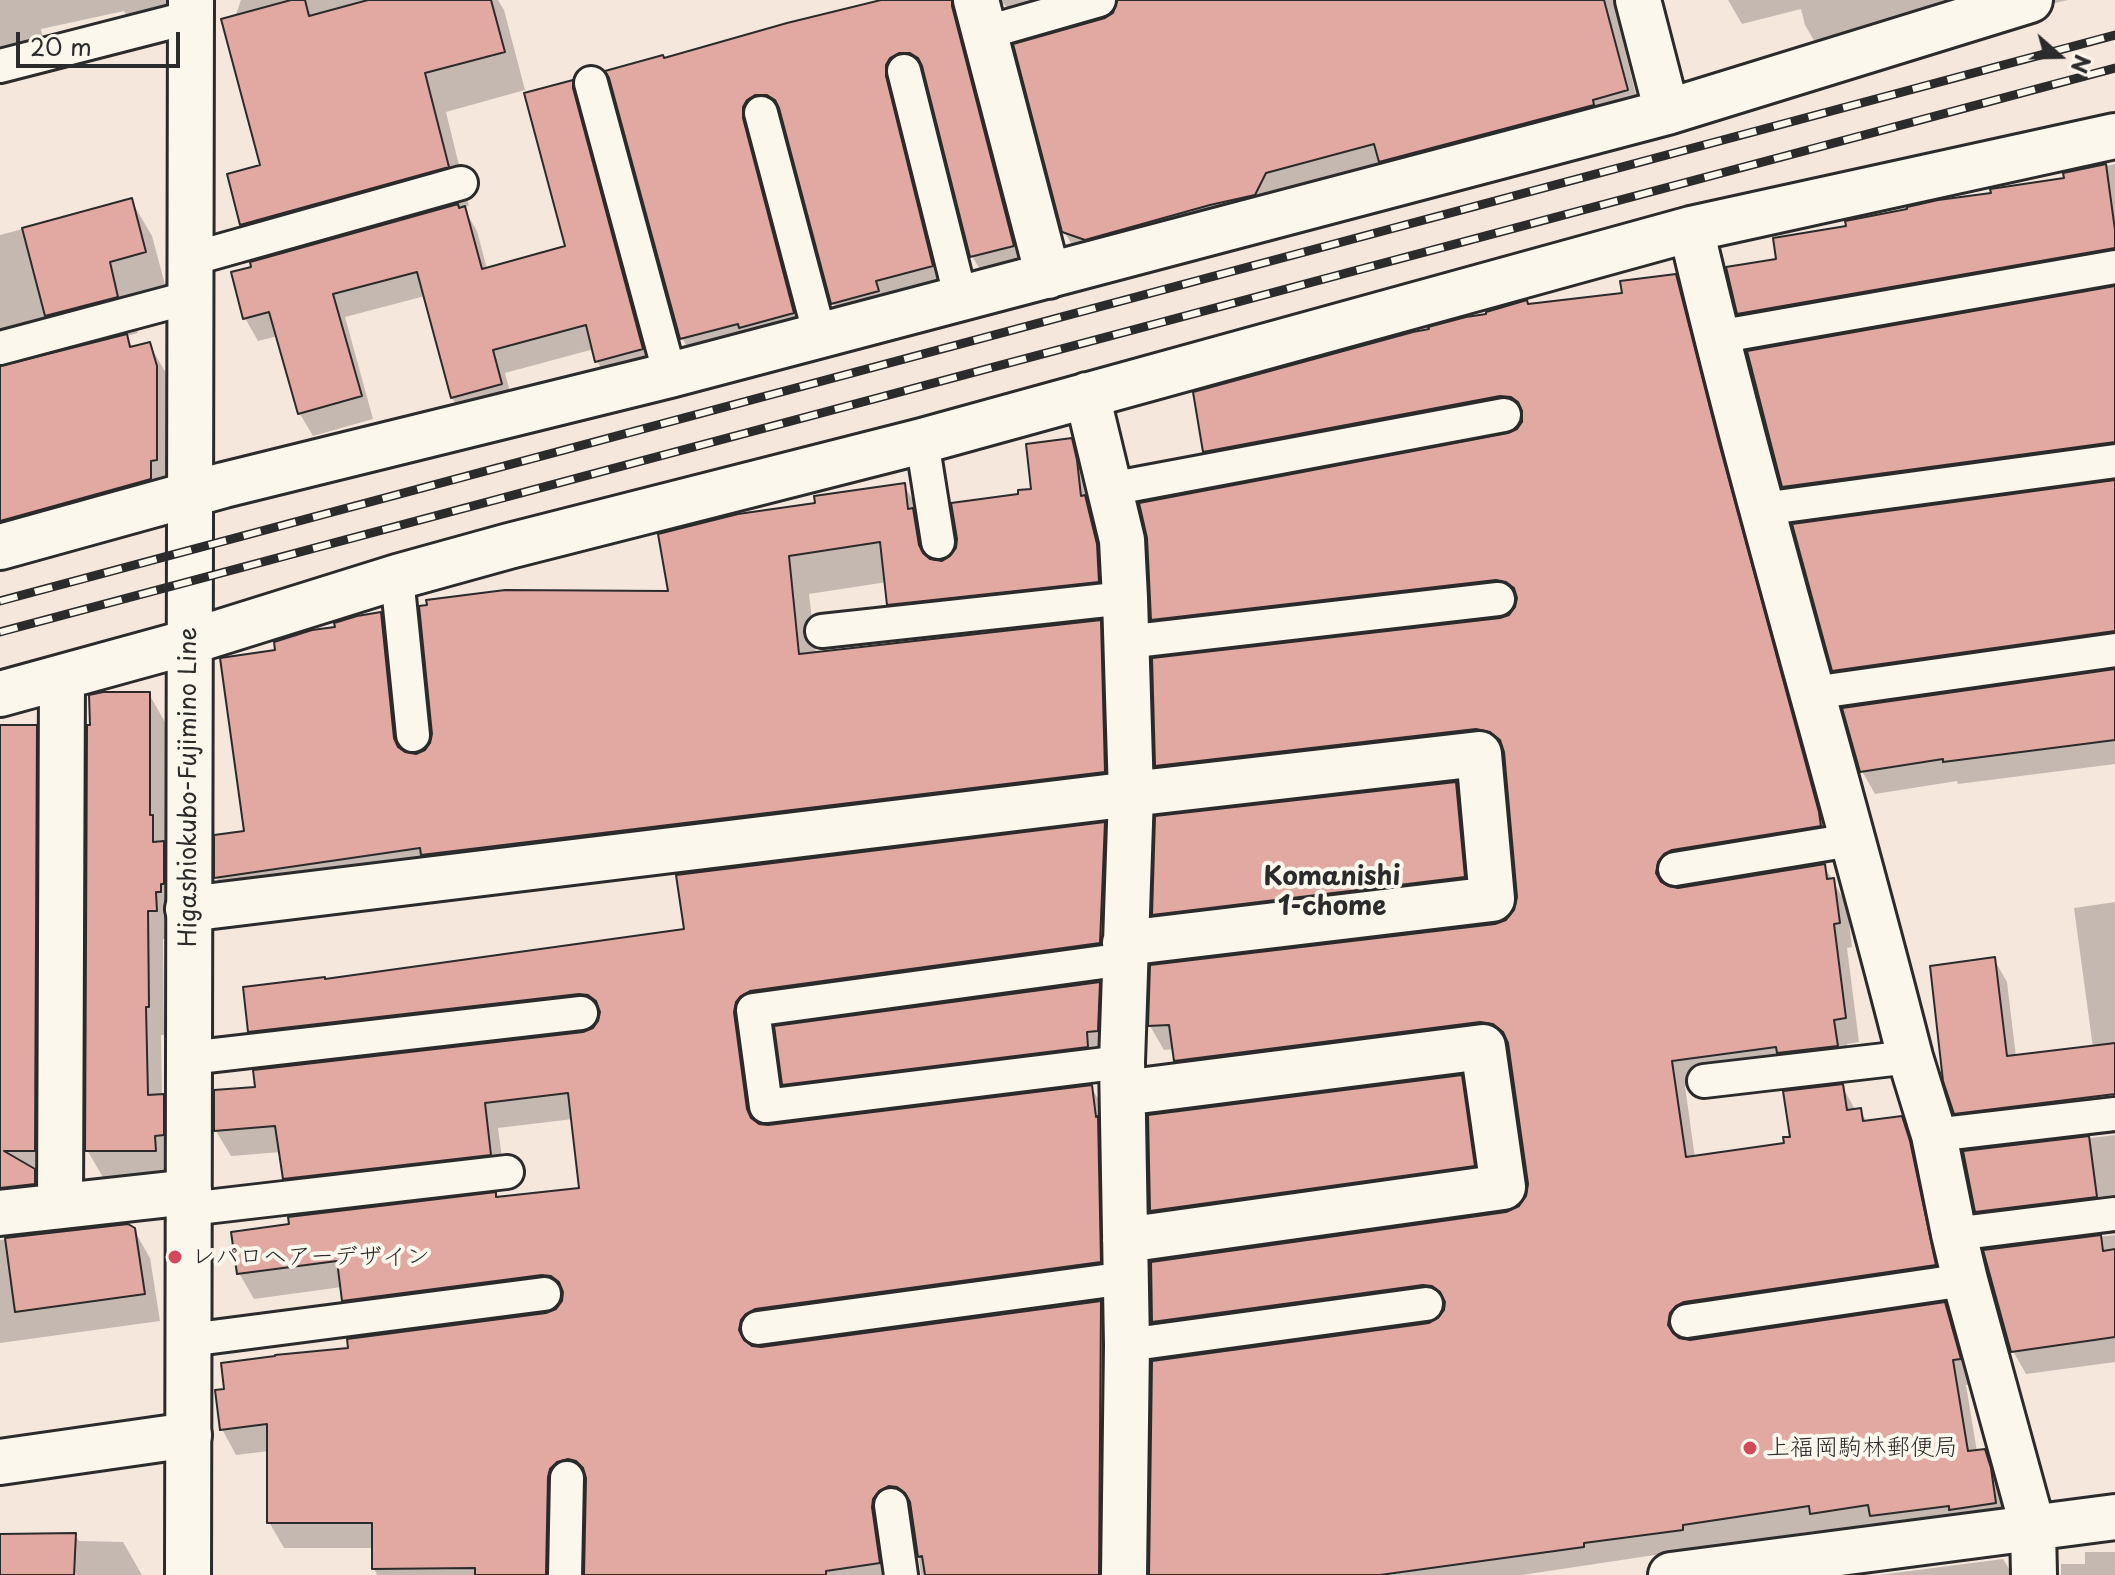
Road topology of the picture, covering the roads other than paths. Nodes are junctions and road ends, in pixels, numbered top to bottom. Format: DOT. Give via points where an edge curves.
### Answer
graph roads {
  1 [pos="1099,0"];
  2 [pos="1638,0"];
  3 [pos="2030,0"];
  4 [pos="191,8"];
  5 [pos="980,17"];
  6 [pos="0,66"];
  7 [pos="904,71"];
  8 [pos="591,83"];
  9 [pos="1667,112"];
  10 [pos="761,113"];
  11 [pos="2115,136"];
  12 [pos="461,183"];
  13 [pos="1691,229"];
  14 [pos="2115,267"];
  15 [pos="1048,276"];
  16 [pos="191,278"];
  17 [pos="961,299"];
  18 [pos="820,336"];
  19 [pos="1717,337"];
  20 [pos="0,348"];
  21 [pos="670,375"];
  22 [pos="1087,395"];
  23 [pos="1504,415"];
  24 [pos="922,441"];
  25 [pos="2115,461"];
  26 [pos="1110,489"];
  27 [pos="190,494"];
  28 [pos="1762,509"];
  29 [pos="938,542"];
  30 [pos="0,547"];
  31 [pos="397,577"];
  32 [pos="1125,598"];
  33 [pos="1498,599"];
  34 [pos="822,631"];
  35 [pos="189,642"];
  36 [pos="1126,642"];
  37 [pos="2115,650"];
  38 [pos="62,677"];
  39 [pos="1812,693"];
  40 [pos="0,694"];
  41 [pos="413,735"];
  42 [pos="1131,794"];
  43 [pos="1851,840"];
  44 [pos="1675,869"];
  45 [pos="188,909"];
  46 [pos="1125,951"];
  47 [pos="581,1013"];
  48 [pos="1910,1057"];
  49 [pos="189,1058"];
  50 [pos="1122,1078"];
  51 [pos="1704,1081"];
  52 [pos="2115,1114"];
  53 [pos="1934,1135"];
  54 [pos="507,1172"];
  55 [pos="189,1201"];
  56 [pos="60,1206"];
  57 [pos="0,1213"];
  58 [pos="2115,1214"];
  59 [pos="1954,1234"];
  60 [pos="1126,1259"];
  61 [pos="1965,1280"];
  62 [pos="544,1294"];
  63 [pos="1426,1304"];
  64 [pos="1687,1321"];
  65 [pos="758,1328"];
  66 [pos="189,1340"];
  67 [pos="1127,1345"];
  68 [pos="189,1435"];
  69 [pos="0,1462"];
  70 [pos="567,1478"];
  71 [pos="891,1505"];
  72 [pos="2115,1517"];
  73 [pos="2033,1528"];
  74 [pos="1680,1574"];
  75 [pos="188,1575"];
  76 [pos="565,1575"];
  77 [pos="901,1575"];
  78 [pos="1124,1575"];
  79 [pos="2034,1575"];
  1 -- 5 [label="lane"];
  2 -- 9 [label="street"];
  3 -- 9 [label="street"];
  4 -- 6 [label="lane"];
  4 -- 16 [label="street, Higashiokubo-Fujimino Line"];
  5 -- 15 [label="street"];
  7 -- 17 [label="lane"];
  8 -- 21 [label="lane"];
  9 -- 15 [label="street"];
  10 -- 18 [label="lane"];
  11 -- 13 [label="street"];
  12 -- 16 [label="lane"];
  13 -- 19 [label="street"];
  13 -- 22 [label="street"];
  14 -- 19 [label="lane"];
  15 -- 17 [label="street"];
  16 -- 20 [label="lane"];
  16 -- 27 [label="street, Higashiokubo-Fujimino Line"];
  17 -- 18 [label="street"];
  18 -- 21 [label="street"];
  19 -- 28 [label="street"];
  21 -- 27 [label="street"];
  22 -- 24 [label="street"];
  22 -- 26 [label="street"];
  23 -- 26 [label="lane"];
  24 -- 29 [label="lane"];
  24 -- 31 [label="street"];
  25 -- 28 [label="lane"];
  26 -- 32 [label="street" via="1122,540"];
  27 -- 30 [label="street"];
  27 -- 35 [label="street, Higashiokubo-Fujimino Line"];
  28 -- 39 [label="street"];
  31 -- 35 [label="street"];
  31 -- 41 [label="lane"];
  32 -- 34 [label="lane"];
  32 -- 36 [label="street"];
  33 -- 36 [label="lane"];
  35 -- 38 [label="street"];
  35 -- 45 [label="street, Higashiokubo-Fujimino Line"];
  36 -- 42 [label="street"];
  37 -- 39 [label="lane"];
  38 -- 40 [label="street"];
  38 -- 56 [label="street"];
  39 -- 43 [label="street"];
  42 -- 45 [label="street"];
  42 -- 46 [label="street"];
  42 -- 46 [label="street" via="1479,754 1492,899"];
  43 -- 44 [label="lane"];
  43 -- 48 [label="street"];
  45 -- 49 [label="street, Higashiokubo-Fujimino Line"];
  46 -- 50 [label="street"];
  46 -- 50 [label="lane" via="753,1010 766,1106"];
  47 -- 49 [label="lane"];
  48 -- 51 [label="lane"];
  48 -- 53 [label="street"];
  49 -- 55 [label="street, Higashiokubo-Fujimino Line"];
  50 -- 60 [label="street"];
  50 -- 60 [label="street" via="1483,1047 1503,1187"];
  52 -- 53 [label="lane"];
  53 -- 59 [label="street"];
  54 -- 55 [label="lane"];
  55 -- 56 [label="street"];
  55 -- 66 [label="street, Higashiokubo-Fujimino Line"];
  56 -- 57 [label="street"];
  58 -- 59 [label="lane"];
  59 -- 61 [label="street"];
  60 -- 65 [label="lane"];
  60 -- 67 [label="street"];
  61 -- 64 [label="lane"];
  61 -- 73 [label="street"];
  62 -- 66 [label="lane"];
  63 -- 67 [label="lane"];
  66 -- 68 [label="street, Higashiokubo-Fujimino Line"];
  67 -- 78 [label="street"];
  68 -- 69 [label="street"];
  68 -- 75 [label="street, Higashiokubo-Fujimino Line"];
  70 -- 76 [label="lane"];
  71 -- 77 [label="lane"];
  72 -- 73 [label="street"];
  73 -- 74 [label="street"];
  73 -- 79 [label="street"];
}
